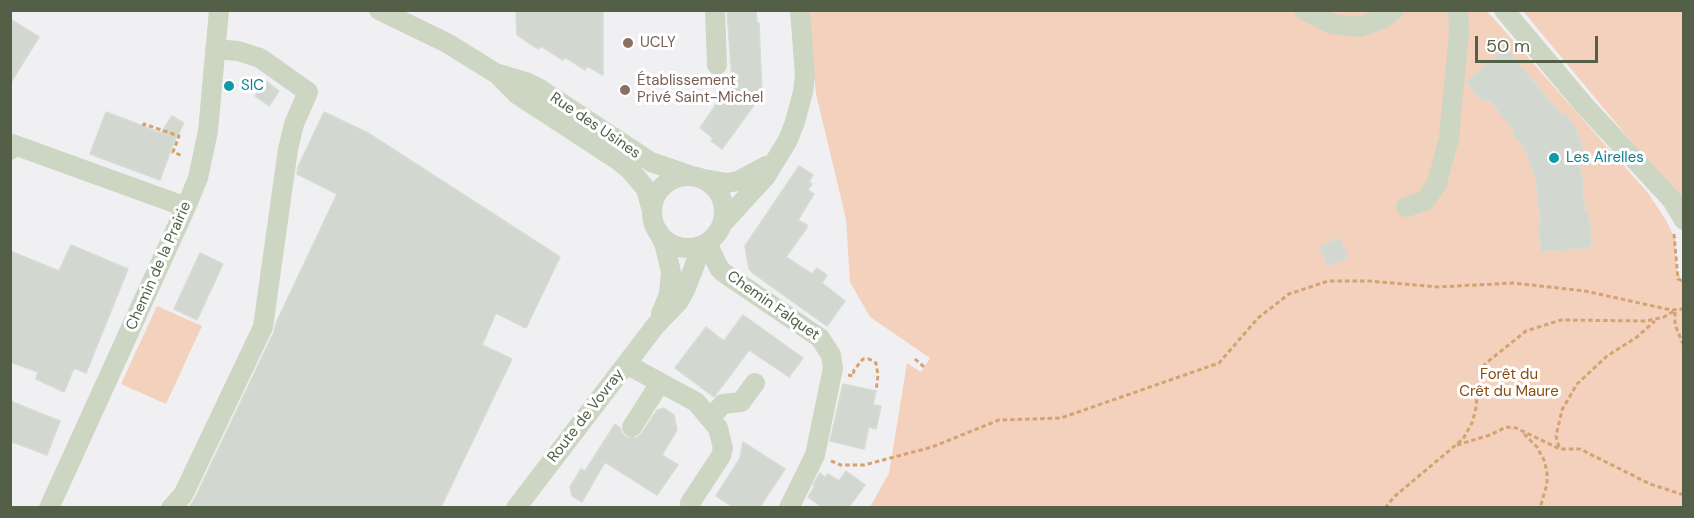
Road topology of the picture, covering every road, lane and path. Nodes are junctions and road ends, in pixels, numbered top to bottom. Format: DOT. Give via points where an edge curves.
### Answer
graph roads {
  1 [pos="219,10"];
  2 [pos="379,10"];
  3 [pos="716,10"];
  4 [pos="800,10"];
  5 [pos="1304,10"];
  6 [pos="1394,10"];
  7 [pos="1458,10"];
  8 [pos="1504,10"];
  9 [pos="215,49"];
  10 [pos="717,65"];
  11 [pos="496,74"];
  12 [pos="143,126"];
  13 [pos="11,144"];
  14 [pos="183,156"];
  15 [pos="775,159"];
  16 [pos="698,177"];
  17 [pos="186,207"];
  18 [pos="1406,207"];
  19 [pos="652,212"];
  20 [pos="1683,220"];
  21 [pos="723,223"];
  22 [pos="658,232"];
  23 [pos="707,243"];
  24 [pos="1677,256"];
  25 [pos="1683,282"];
  26 [pos="1683,309"];
  27 [pos="1676,310"];
  28 [pos="1661,318"];
  29 [pos="656,325"];
  30 [pos="1675,325"];
  31 [pos="1683,346"];
  32 [pos="915,359"];
  33 [pos="626,364"];
  34 [pos="924,367"];
  35 [pos="853,376"];
  36 [pos="660,383"];
  37 [pos="755,383"];
  38 [pos="876,391"];
  39 [pos="711,417"];
  40 [pos="632,427"];
  41 [pos="1521,430"];
  42 [pos="1455,446"];
  43 [pos="1560,449"];
  44 [pos="815,455"];
  45 [pos="1683,495"];
  46 [pos="690,503"];
  47 [pos="49,507"];
  48 [pos="171,507"];
  49 [pos="516,507"];
  50 [pos="789,507"];
  51 [pos="1385,507"];
  52 [pos="1540,507"];
  1 -- 9 [label="street, Chemin de la Prairie"];
  2 -- 11 [label="street, Rue des Usines" via="447,43"];
  3 -- 10 [label="street"];
  4 -- 15 [label="street" via="803,93 788,140"];
  5 -- 6 [label="street" via="1332,24 1360,27"];
  7 -- 18 [label="street" via="1449,138 1437,183 1425,201"];
  8 -- 20 [label="street" via="1672,200"];
  9 -- 17 [label="street, Chemin de la Prairie" via="208,131 198,178"];
  9 -- 48 [label="street" via="260,58 308,92 288,149 262,327 183,495"];
  11 -- 16 [label="street, Rue des Usines" via="540,89 651,162"];
  11 -- 19 [label="street, Rue des Usines" via="518,95 630,170 646,189"];
  12 -- 14 [label="path" via="179,136 173,152"];
  13 -- 17 [label="street"];
  15 -- 16 [label="street" via="738,181 727,183"];
  15 -- 21 [label="street"];
  16 -- 19 [label="street" via="684,176 666,183"];
  16 -- 21 [label="street" via="719,192 725,212"];
  17 -- 47 [label="street, Chemin de la Prairie"];
  19 -- 22 [label="street"];
  21 -- 23 [label="street"];
  22 -- 23 [label="street" via="680,248"];
  22 -- 29 [label="street, Route de Vovray" via="671,272 669,294"];
  23 -- 29 [label="street, Route de Vovray" via="679,301"];
  23 -- 44 [label="street, Chemin Falquet" via="724,273 820,338 830,350 833,368"];
  24 -- 25 [label="path" via="1678,279"];
  26 -- 27 [label="path"];
  27 -- 28 [label="path"];
  27 -- 30 [label="path"];
  27 -- 44 [label="path" via="1585,291 1513,283 1439,288 1328,281 1289,294 1258,318 1219,363 1061,418 999,420 932,447 864,465 841,465"];
  28 -- 30 [label="path" via="1670,319"];
  28 -- 42 [label="path" via="1561,320 1526,331 1485,364 1472,423"];
  28 -- 43 [label="path" via="1606,356 1577,384 1562,410 1556,436"];
  29 -- 33 [label="street, Route de Vovray"];
  30 -- 31 [label="path"];
  32 -- 34 [label="path"];
  33 -- 36 [label="street"];
  33 -- 49 [label="street, Route de Vovray"];
  35 -- 38 [label="path" via="863,360 876,363"];
  36 -- 39 [label="street" via="696,402"];
  36 -- 40 [label="street"];
  37 -- 39 [label="street" via="741,402 723,404"];
  39 -- 46 [label="street" via="723,448"];
  41 -- 42 [label="path" via="1510,427"];
  41 -- 43 [label="path"];
  41 -- 52 [label="path" via="1537,447 1548,472"];
  42 -- 51 [label="path"];
  43 -- 45 [label="path" via="1580,449 1650,484"];
  44 -- 50 [label="street, Chemin Falquet"];
}
